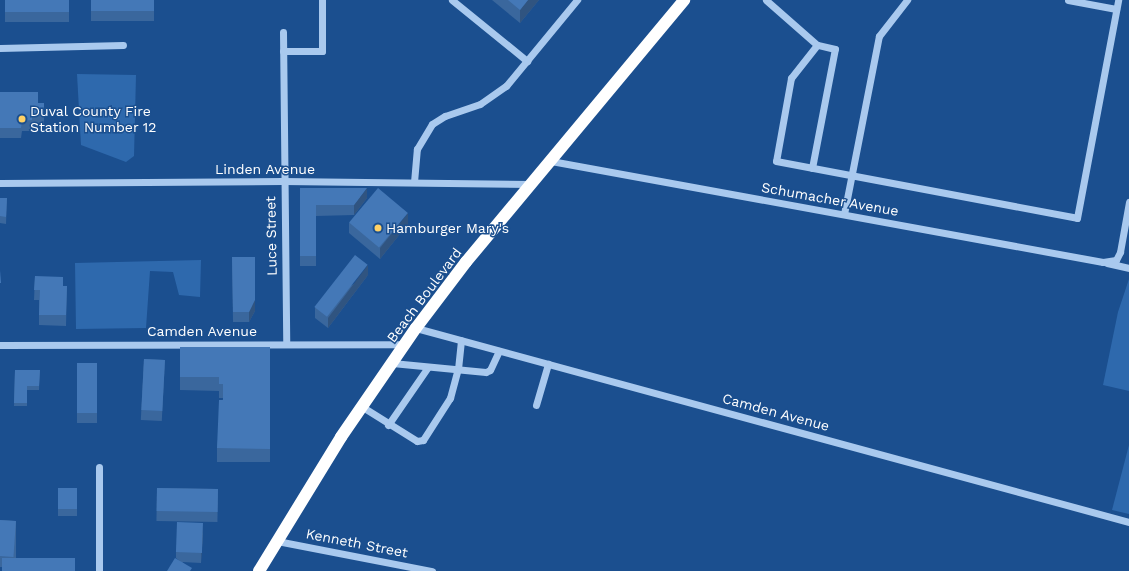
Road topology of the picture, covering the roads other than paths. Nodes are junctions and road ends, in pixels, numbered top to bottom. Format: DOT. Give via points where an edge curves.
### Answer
graph roads {
  1 [pos="322,0"];
  2 [pos="452,0"];
  3 [pos="577,0"];
  4 [pos="684,0"];
  5 [pos="766,0"];
  6 [pos="907,0"];
  7 [pos="1068,0"];
  8 [pos="1118,0"];
  9 [pos="1116,9"];
  10 [pos="283,32"];
  11 [pos="123,45"];
  12 [pos="817,45"];
  13 [pos="0,48"];
  14 [pos="283,51"];
  15 [pos="527,61"];
  16 [pos="551,161"];
  17 [pos="812,168"];
  18 [pos="852,175"];
  19 [pos="283,181"];
  20 [pos="414,182"];
  21 [pos="0,183"];
  22 [pos="531,184"];
  23 [pos="1129,202"];
  24 [pos="844,214"];
  25 [pos="1103,262"];
  26 [pos="1129,268"];
  27 [pos="416,328"];
  28 [pos="461,340"];
  29 [pos="286,343"];
  30 [pos="404,344"];
  31 [pos="0,345"];
  32 [pos="499,351"];
  33 [pos="392,363"];
  34 [pos="548,364"];
  35 [pos="428,367"];
  36 [pos="458,369"];
  37 [pos="536,404"];
  38 [pos="361,406"];
  39 [pos="388,425"];
  40 [pos="99,468"];
  41 [pos="1129,522"];
  42 [pos="277,541"];
  43 [pos="99,571"];
  44 [pos="259,571"];
  45 [pos="432,571"];
  1 -- 14 [label="street" via="322,51"];
  2 -- 15 [label="street"];
  3 -- 15 [label="street"];
  4 -- 16 [label="highway, Beach Boulevard"];
  5 -- 12 [label="street"];
  6 -- 18 [label="street" via="879,36"];
  7 -- 9 [label="street"];
  8 -- 9 [label="street"];
  9 -- 18 [label="street" via="1077,218"];
  10 -- 14 [label="street, Luce Street"];
  11 -- 13 [label="street"];
  12 -- 17 [label="street" via="835,49"];
  12 -- 17 [label="street" via="791,78 776,161"];
  14 -- 19 [label="street, Luce Street"];
  15 -- 20 [label="street" via="495,96 445,116 432,124 417,149"];
  16 -- 22 [label="highway, Beach Boulevard"];
  16 -- 24 [label="street, Schumacher Avenue"];
  17 -- 18 [label="street"];
  18 -- 24 [label="street"];
  19 -- 20 [label="street, Linden Avenue"];
  19 -- 21 [label="street, Linden Avenue"];
  19 -- 29 [label="street, Luce Street"];
  20 -- 22 [label="street, Linden Avenue"];
  22 -- 27 [label="highway, Beach Boulevard"];
  23 -- 25 [label="street, Schumacher Avenue" via="1120,252 1116,260"];
  24 -- 25 [label="street, Schumacher Avenue"];
  25 -- 26 [label="street, Schumacher Avenue"];
  27 -- 28 [label="street, Camden Avenue"];
  27 -- 30 [label="highway, Beach Boulevard"];
  28 -- 32 [label="street, Camden Avenue"];
  28 -- 36 [label="street"];
  29 -- 30 [label="street, Camden Avenue"];
  29 -- 31 [label="street, Camden Avenue"];
  30 -- 33 [label="highway, Beach Boulevard"];
  32 -- 34 [label="street, Camden Avenue"];
  32 -- 36 [label="street" via="486,372"];
  33 -- 35 [label="street"];
  33 -- 38 [label="highway, Beach Boulevard"];
  34 -- 37 [label="street"];
  34 -- 41 [label="street, Camden Avenue"];
  35 -- 36 [label="street"];
  35 -- 39 [label="street"];
  36 -- 39 [label="street" via="450,398 424,440 417,441"];
  38 -- 39 [label="street"];
  38 -- 42 [label="highway, Beach Boulevard"];
  40 -- 43 [label="street"];
  42 -- 44 [label="highway, Beach Boulevard"];
  42 -- 45 [label="street, Kenneth Street"];
}
